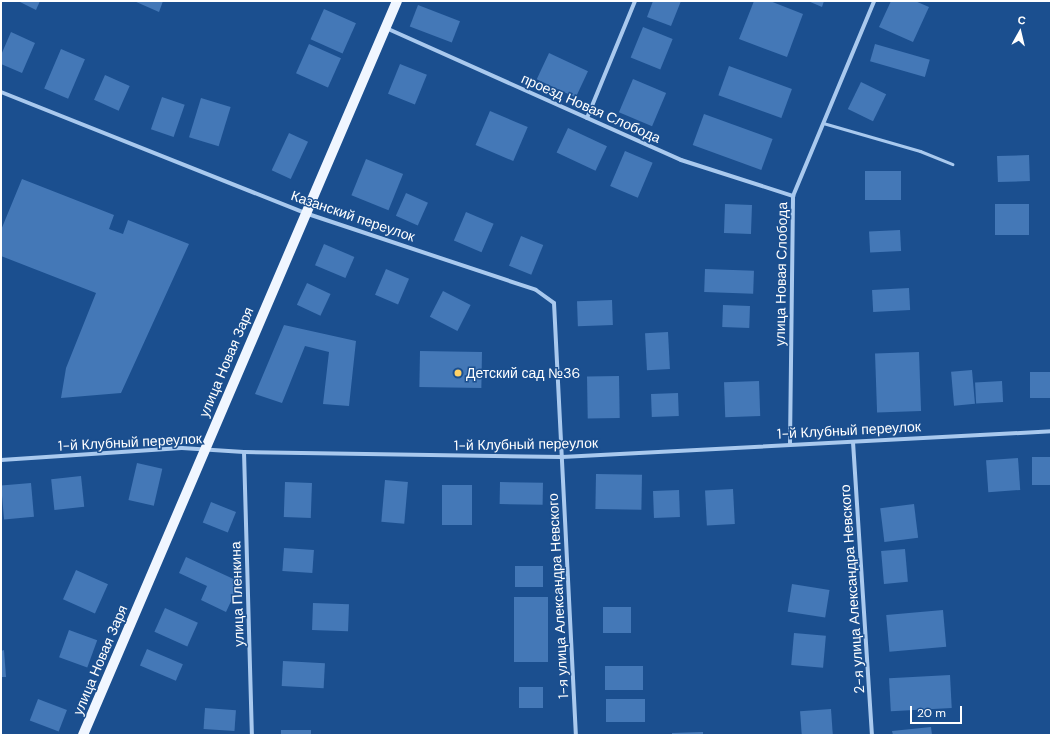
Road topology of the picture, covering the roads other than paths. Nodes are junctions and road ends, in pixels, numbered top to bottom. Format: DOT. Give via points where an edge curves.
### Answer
graph roads {
  1 [pos="397,1"];
  2 [pos="635,1"];
  3 [pos="874,1"];
  4 [pos="386,28"];
  5 [pos="1,92"];
  6 [pos="587,118"];
  7 [pos="823,123"];
  8 [pos="952,164"];
  9 [pos="793,196"];
  10 [pos="305,213"];
  11 [pos="1051,431"];
  12 [pos="853,442"];
  13 [pos="790,444"];
  14 [pos="205,449"];
  15 [pos="244,452"];
  16 [pos="562,457"];
  17 [pos="1,460"];
  18 [pos="83,735"];
  19 [pos="252,735"];
  20 [pos="576,735"];
  21 [pos="872,735"];
  1 -- 4 [label="main road, улица Новая Заря"];
  2 -- 6 [label="street"];
  3 -- 7 [label="street, улица Новая Слобода"];
  4 -- 6 [label="street, проезд Новая Слобода"];
  4 -- 10 [label="main road, улица Новая Заря"];
  5 -- 10 [label="street, Казанский переулок"];
  6 -- 9 [label="street, проезд Новая Слобода" via="682,160"];
  7 -- 8 [label="lane" via="920,151"];
  7 -- 9 [label="street, улица Новая Слобода"];
  9 -- 13 [label="street, улица Новая Слобода"];
  10 -- 14 [label="main road, улица Новая Заря"];
  10 -- 16 [label="street, Казанский переулок" via="536,290 554,303"];
  11 -- 12 [label="street, 1-й Клубный переулок"];
  12 -- 13 [label="street, 1-й Клубный переулок"];
  12 -- 21 [label="street, 2-я улица Александра Невского"];
  13 -- 16 [label="street, 1-й Клубный переулок"];
  14 -- 15 [label="street, 1-й Клубный переулок"];
  14 -- 17 [label="street, 1-й Клубный переулок" via="182,448"];
  14 -- 18 [label="main road, улица Новая Заря"];
  15 -- 16 [label="street, 1-й Клубный переулок"];
  15 -- 19 [label="street, улица Пленкина"];
  16 -- 20 [label="street, 1-я улица Александра Невского"];
}
